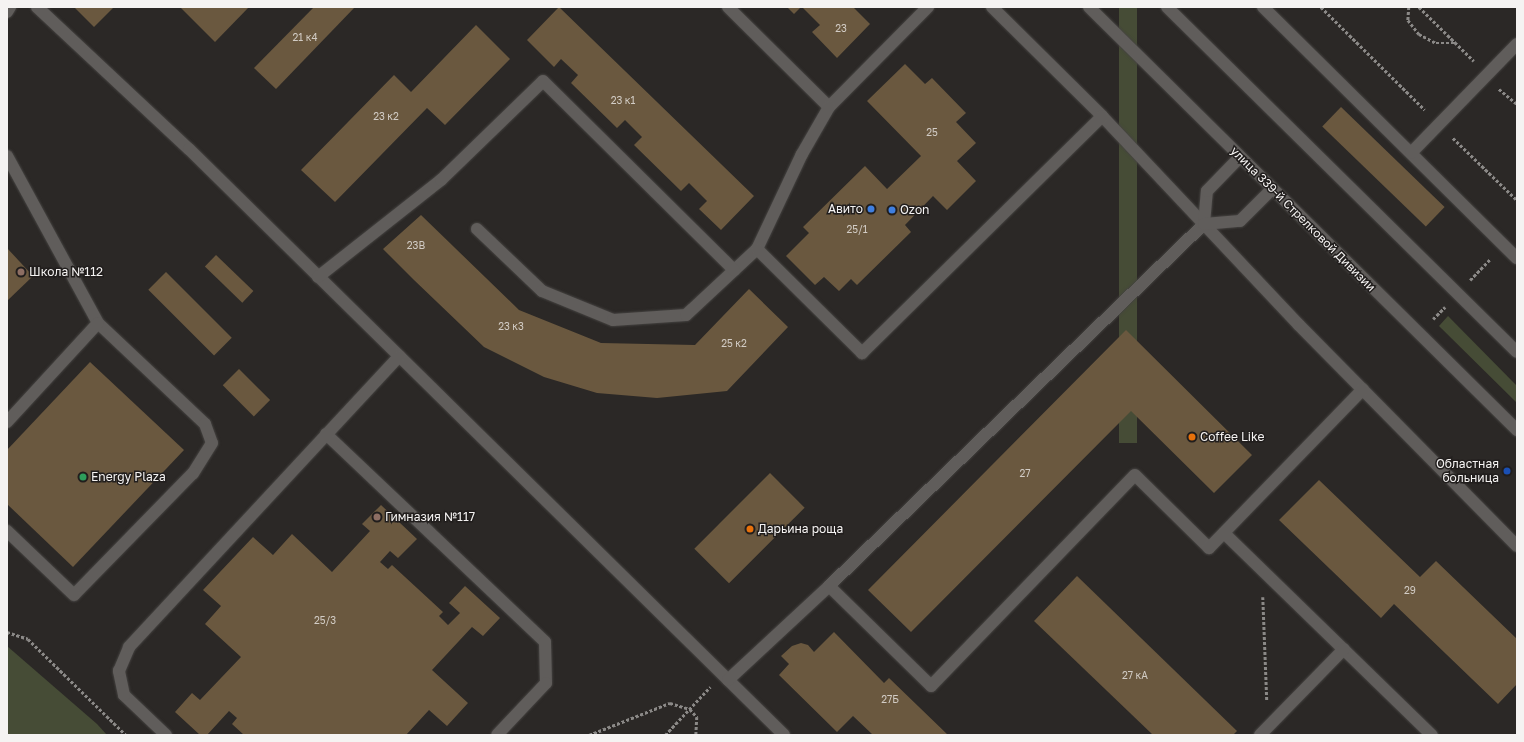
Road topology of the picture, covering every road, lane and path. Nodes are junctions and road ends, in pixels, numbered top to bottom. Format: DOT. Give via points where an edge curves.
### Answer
graph roads {
  1 [pos="10,7"];
  2 [pos="38,7"];
  3 [pos="728,7"];
  4 [pos="928,7"];
  5 [pos="992,7"];
  6 [pos="1089,7"];
  7 [pos="1167,7"];
  8 [pos="1263,7"];
  9 [pos="1321,7"];
  10 [pos="1409,7"];
  11 [pos="1419,7"];
  12 [pos="7,12"];
  13 [pos="1456,43"];
  14 [pos="1517,44"];
  15 [pos="1488,74"];
  16 [pos="829,107"];
  17 [pos="1102,116"];
  18 [pos="1439,124"];
  19 [pos="1411,153"];
  20 [pos="7,156"];
  21 [pos="1240,157"];
  22 [pos="1272,189"];
  23 [pos="1517,200"];
  24 [pos="1204,224"];
  25 [pos="477,229"];
  26 [pos="757,249"];
  27 [pos="1517,258"];
  28 [pos="734,270"];
  29 [pos="318,277"];
  30 [pos="98,323"];
  31 [pos="1517,352"];
  32 [pos="399,356"];
  33 [pos="1363,389"];
  34 [pos="7,422"];
  35 [pos="1517,430"];
  36 [pos="326,434"];
  37 [pos="7,531"];
  38 [pos="1224,533"];
  39 [pos="1517,546"];
  40 [pos="1261,569"];
  41 [pos="829,586"];
  42 [pos="7,632"];
  43 [pos="1344,649"];
  44 [pos="728,680"];
  45 [pos="690,709"];
  46 [pos="1264,731"];
  47 [pos="126,735"];
  48 [pos="166,735"];
  49 [pos="497,735"];
  50 [pos="589,735"];
  51 [pos="665,735"];
  52 [pos="696,735"];
  53 [pos="784,735"];
  54 [pos="1432,735"];
  1 -- 12 [label="main road"];
  2 -- 29 [label="main road" via="189,149"];
  3 -- 16 [label="main road"];
  4 -- 16 [label="main road"];
  5 -- 17 [label="main road"];
  6 -- 21 [label="main road, улица 339-й Стрелковой Дивизии"];
  7 -- 31 [label="main road"];
  8 -- 19 [label="main road"];
  9 -- 18 [label="path"];
  10 -- 13 [label="path" via="1408,20 1419,34 1436,43"];
  11 -- 13 [label="path"];
  13 -- 15 [label="path"];
  14 -- 15 [label="main road"];
  15 -- 18 [label="main road"];
  16 -- 26 [label="main road" via="802,154"];
  17 -- 24 [label="main road"];
  17 -- 26 [label="main road" via="862,353"];
  18 -- 19 [label="main road"];
  18 -- 23 [label="path"];
  19 -- 27 [label="main road"];
  20 -- 30 [label="main road"];
  21 -- 22 [label="main road, улица 339-й Стрелковой Дивизии"];
  21 -- 24 [label="main road" via="1207,192"];
  22 -- 24 [label="main road" via="1240,221"];
  22 -- 35 [label="main road, улица 339-й Стрелковой Дивизии"];
  24 -- 33 [label="main road"];
  24 -- 41 [label="main road"];
  25 -- 28 [label="main road" via="542,291 613,320 686,315"];
  26 -- 28 [label="main road"];
  28 -- 29 [label="main road" via="543,80 441,180"];
  29 -- 32 [label="main road"];
  30 -- 34 [label="main road"];
  30 -- 37 [label="main road" via="205,424 212,443 194,473 74,595"];
  32 -- 36 [label="main road"];
  32 -- 44 [label="main road"];
  33 -- 38 [label="main road"];
  33 -- 39 [label="main road"];
  36 -- 48 [label="main road" via="129,647 118,671 124,695"];
  36 -- 49 [label="main road" via="545,642 546,683"];
  38 -- 40 [label="main road"];
  38 -- 41 [label="main road" via="1209,548 1135,475 931,686"];
  40 -- 43 [label="main road"];
  40 -- 46 [label="path"];
  41 -- 44 [label="main road"];
  42 -- 47 [label="path" via="28,639"];
  43 -- 46 [label="main road"];
  43 -- 54 [label="main road"];
  44 -- 45 [label="path" via="715,682"];
  44 -- 53 [label="main road"];
  45 -- 50 [label="path" via="670,703"];
  45 -- 51 [label="path"];
  45 -- 52 [label="path" via="697,717"];
}
